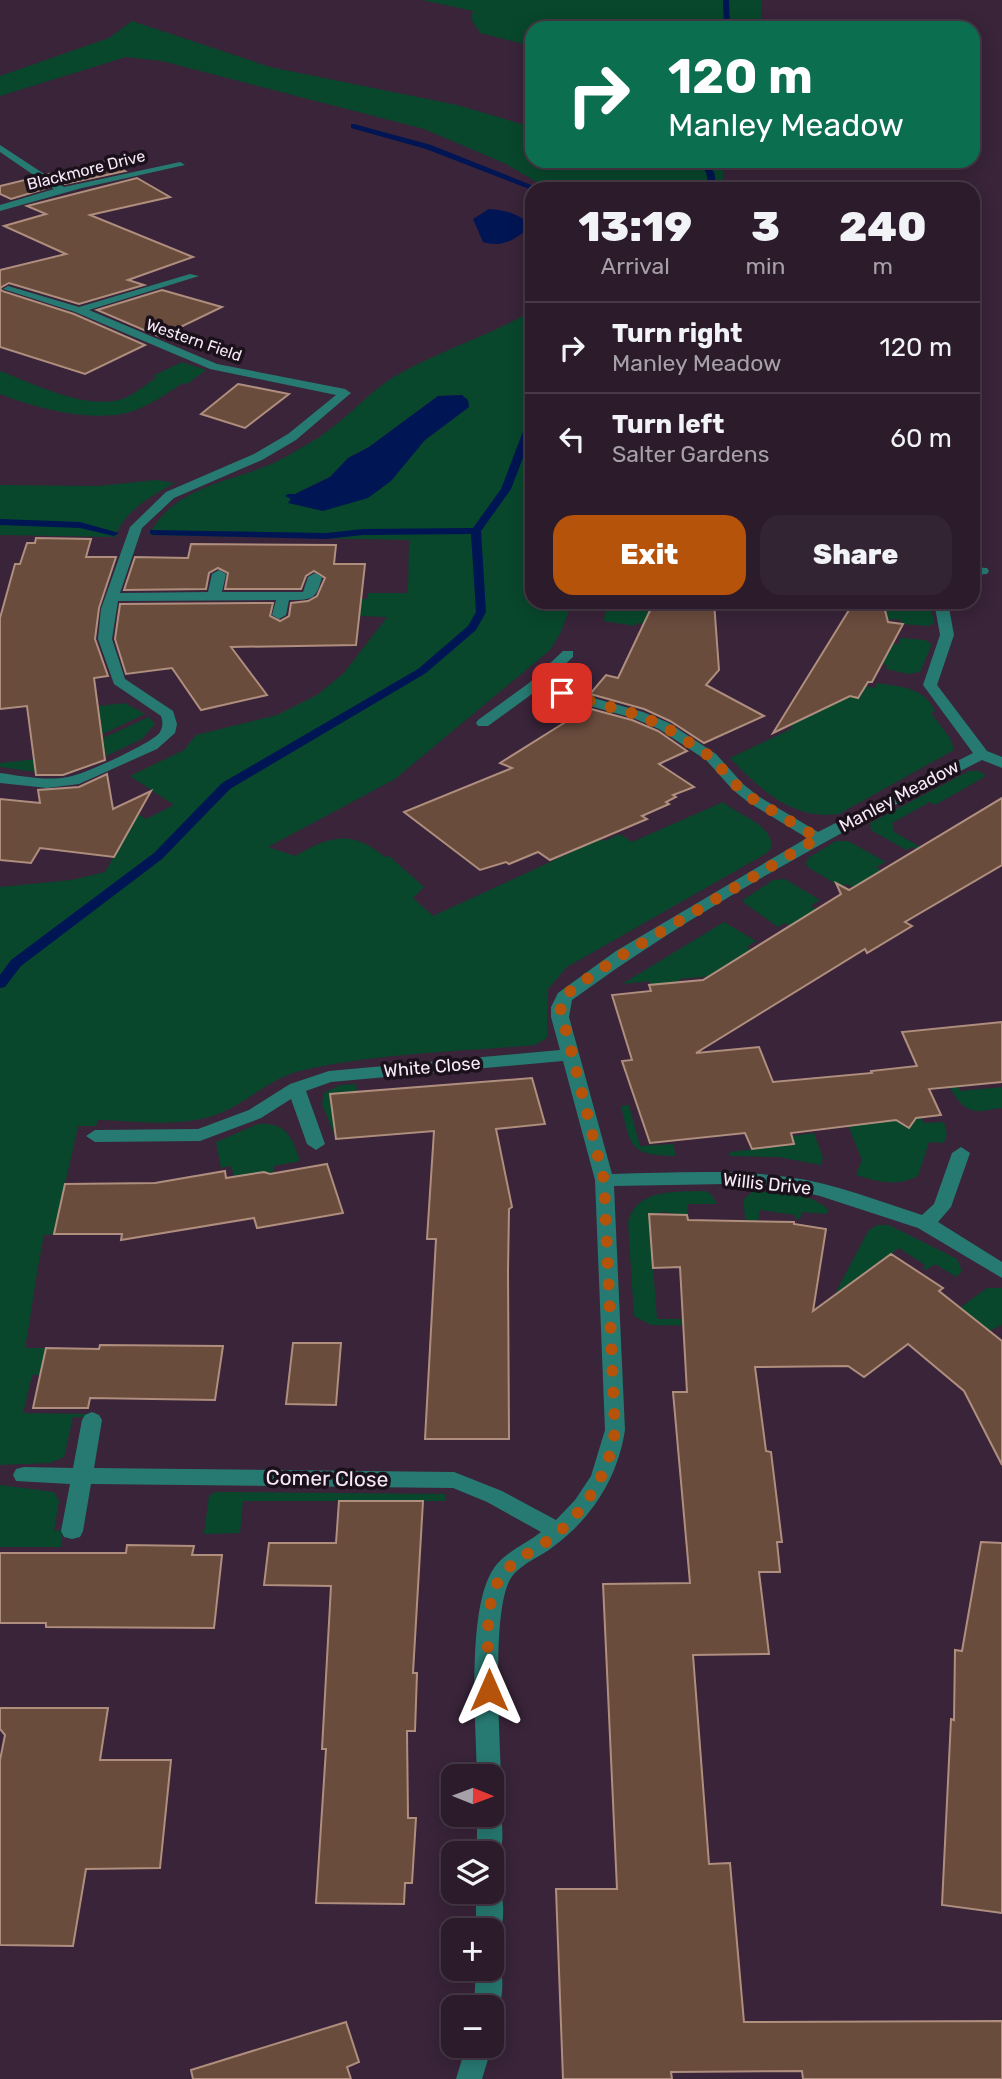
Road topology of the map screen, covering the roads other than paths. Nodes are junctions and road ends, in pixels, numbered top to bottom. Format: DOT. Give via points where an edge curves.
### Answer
graph roads {
  1 [pos="0,148"];
  2 [pos="180,165"];
  3 [pos="62,190"];
  4 [pos="0,208"];
  5 [pos="194,276"];
  6 [pos="9,289"];
  7 [pos="79,310"];
  8 [pos="219,574"];
  9 [pos="315,576"];
  10 [pos="214,596"];
  11 [pos="113,597"];
  12 [pos="283,597"];
  13 [pos="942,609"];
  14 [pos="279,615"];
  15 [pos="568,654"];
  16 [pos="534,686"];
  17 [pos="483,723"];
  18 [pos="982,754"];
  19 [pos="1002,763"];
  20 [pos="0,778"];
  21 [pos="818,838"];
  22 [pos="570,1055"];
  23 [pos="296,1088"];
  24 [pos="95,1136"];
  25 [pos="316,1144"];
  26 [pos="961,1153"];
  27 [pos="604,1180"];
  28 [pos="925,1223"];
  29 [pos="1002,1271"];
  30 [pos="92,1420"];
  31 [pos="24,1475"];
  32 [pos="82,1476"];
  33 [pos="72,1531"];
  34 [pos="558,1531"];
  35 [pos="489,1764"];
  36 [pos="475,2058"];
  37 [pos="469,2079"];
  1 -- 3 [label="street"];
  2 -- 3 [label="street, Blackmore Drive"];
  3 -- 4 [label="street, Blackmore Drive"];
  5 -- 7 [label="street, Western Field"];
  6 -- 7 [label="street, Western Field"];
  7 -- 11 [label="street, Western Field" via="214,367 345,393 275,447 170,495 140,520"];
  8 -- 10 [label="street"];
  9 -- 12 [label="street" via="312,593"];
  10 -- 11 [label="street"];
  10 -- 12 [label="street"];
  11 -- 20 [label="street" via="105,639 115,675 132,692 168,714 170,729 152,746 81,779 47,783"];
  12 -- 14 [label="street"];
  13 -- 18 [label="street, Manley Meadow" via="947,635 930,685"];
  15 -- 16 [label="street"];
  16 -- 17 [label="street"];
  16 -- 21 [label="street" via="664,726 711,757 753,799"];
  18 -- 19 [label="street, Manley Meadow"];
  18 -- 21 [label="street, Manley Meadow"];
  21 -- 22 [label="street, Manley Meadow" via="575,987 560,1007"];
  22 -- 23 [label="street, White Close" via="329,1077"];
  22 -- 27 [label="street, Manley Meadow"];
  23 -- 24 [label="street, White Close" via="255,1114 200,1135"];
  23 -- 25 [label="street"];
  26 -- 28 [label="street" via="942,1207"];
  27 -- 28 [label="street, Willis Drive" via="727,1178 788,1183"];
  27 -- 34 [label="street, Manley Meadow" via="614,1437 598,1483"];
  28 -- 29 [label="street, Willis Drive"];
  30 -- 32 [label="street"];
  31 -- 32 [label="street, Comer Close"];
  32 -- 33 [label="street"];
  32 -- 34 [label="street, Comer Close" via="454,1480 500,1498"];
  34 -- 35 [label="street, Manley Meadow" via="520,1556 501,1575 494,1590 489,1633"];
  36 -- 37 [label="street"];
}
